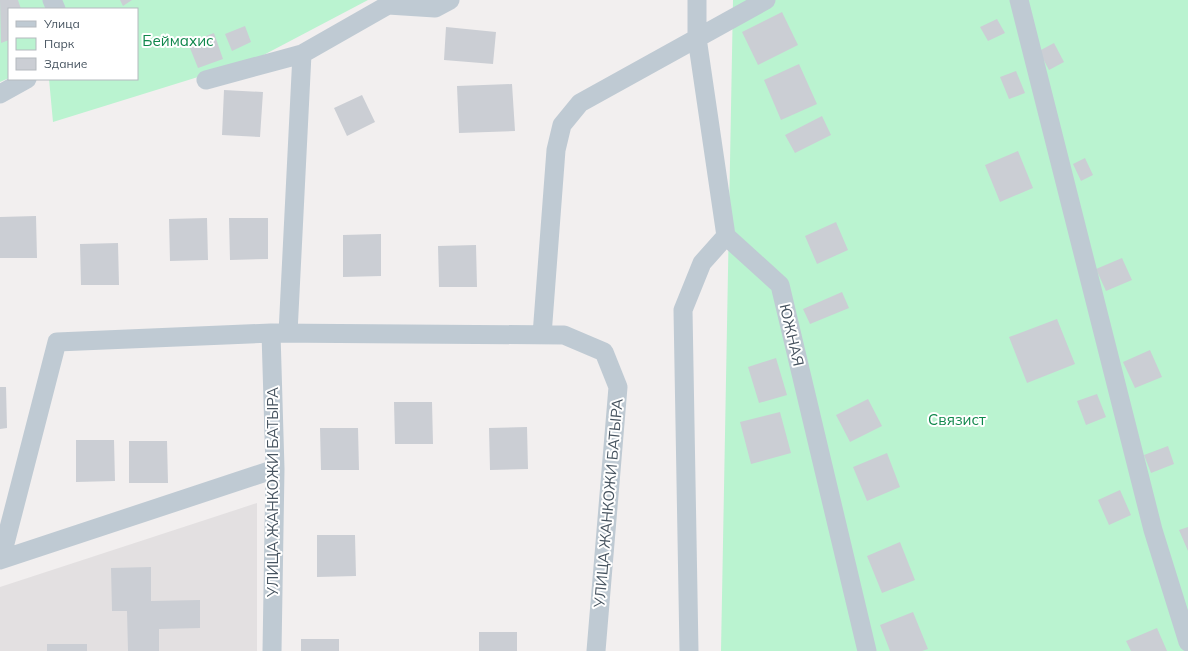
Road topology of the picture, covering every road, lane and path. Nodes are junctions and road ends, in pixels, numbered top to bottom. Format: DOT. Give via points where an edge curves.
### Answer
graph roads {
  1 [pos="450,0"];
  2 [pos="697,0"];
  3 [pos="766,0"];
  4 [pos="1019,0"];
  5 [pos="696,38"];
  6 [pos="302,54"];
  7 [pos="25,80"];
  8 [pos="206,80"];
  9 [pos="0,94"];
  10 [pos="726,236"];
  11 [pos="280,333"];
  12 [pos="542,335"];
  13 [pos="275,469"];
  14 [pos="1,560"];
  15 [pos="1188,642"];
  16 [pos="272,651"];
  17 [pos="596,651"];
  18 [pos="689,651"];
  19 [pos="867,651"];
  1 -- 6 [label="street" via="435,8 388,5"];
  2 -- 5 [label="street"];
  3 -- 5 [label="street"];
  4 -- 15 [label="street" via="1152,530"];
  5 -- 10 [label="street"];
  5 -- 12 [label="street" via="580,103 562,125 556,150"];
  6 -- 8 [label="street"];
  6 -- 11 [label="street, УЛИЦА ЖАНКОЖИ БАТЫРА"];
  7 -- 9 [label="street"];
  10 -- 18 [label="street" via="702,263 683,310"];
  10 -- 19 [label="street, ЮЖНАЯ" via="780,285"];
  11 -- 12 [label="street"];
  11 -- 13 [label="street, УЛИЦА ЖАНКОЖИ БАТЫРА"];
  11 -- 14 [label="street" via="57,342"];
  12 -- 17 [label="street, УЛИЦА ЖАНКОЖИ БАТЫРА" via="564,335 604,352 618,387"];
  13 -- 14 [label="street"];
  13 -- 16 [label="street, УЛИЦА ЖАНКОЖИ БАТЫРА"];
}
